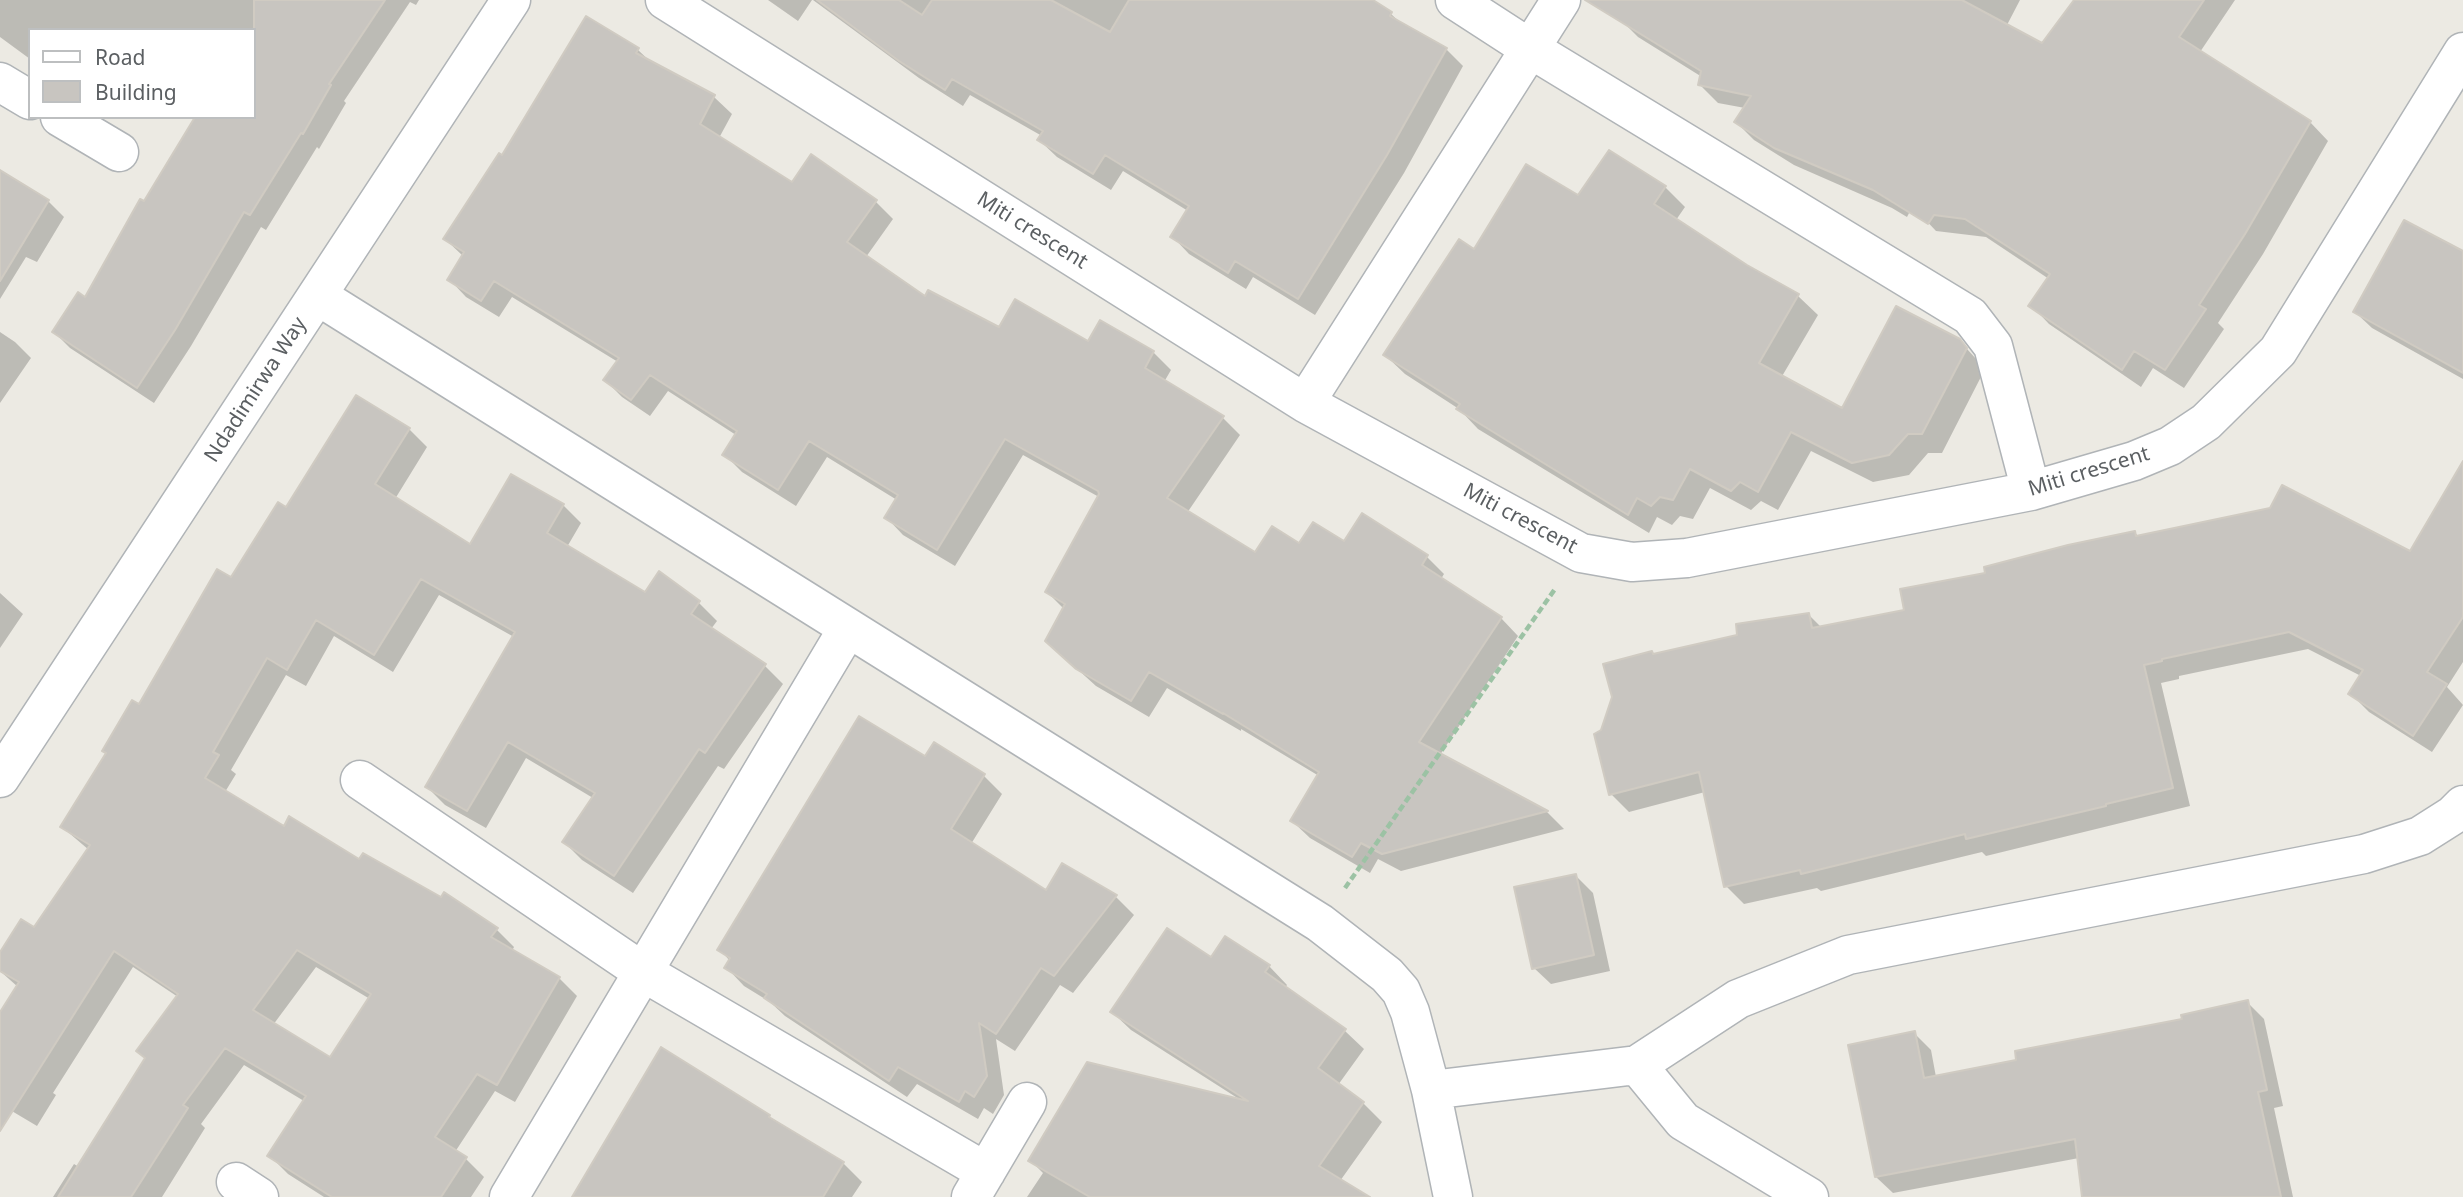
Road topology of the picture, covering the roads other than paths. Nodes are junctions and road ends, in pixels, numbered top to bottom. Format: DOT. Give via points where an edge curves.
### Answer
graph roads {
  1 [pos="511,0"];
  2 [pos="665,0"];
  3 [pos="1455,0"];
  4 [pos="1561,0"];
  5 [pos="1529,48"];
  6 [pos="2463,52"];
  7 [pos="0,82"];
  8 [pos="28,99"];
  9 [pos="63,119"];
  10 [pos="119,152"];
  11 [pos="318,296"];
  12 [pos="1305,403"];
  13 [pos="2031,491"];
  14 [pos="848,628"];
  15 [pos="0,778"];
  16 [pos="360,780"];
  17 [pos="2463,805"];
  18 [pos="643,972"];
  19 [pos="1637,1065"];
  20 [pos="1431,1090"];
  21 [pos="1027,1102"];
  22 [pos="978,1184"];
  23 [pos="509,1197"];
  24 [pos="1453,1197"];
  25 [pos="1809,1197"];
  1 -- 11 [label="street, Ndadimirwa Way"];
  2 -- 12 [label="street, Miti crescent"];
  3 -- 5 [label="street"];
  4 -- 5 [label="street"];
  5 -- 12 [label="street"];
  5 -- 13 [label="street" via="1970,316 1993,346"];
  6 -- 13 [label="street, Miti crescent" via="2278,351 2206,422 2170,446"];
  7 -- 8 [label="street"];
  9 -- 10 [label="street"];
  11 -- 14 [label="street"];
  11 -- 15 [label="street, Ndadimirwa Way"];
  12 -- 13 [label="street, Miti crescent" via="1581,553 1632,562 1686,558"];
  14 -- 18 [label="street"];
  14 -- 20 [label="street" via="1320,923 1387,975 1410,1012"];
  16 -- 18 [label="street"];
  17 -- 19 [label="street" via="2420,836 2364,854 1848,956 1738,999"];
  18 -- 22 [label="street"];
  18 -- 23 [label="street"];
  19 -- 20 [label="street"];
  19 -- 25 [label="street" via="1683,1121"];
  20 -- 24 [label="street"];
  21 -- 22 [label="street"];
}
